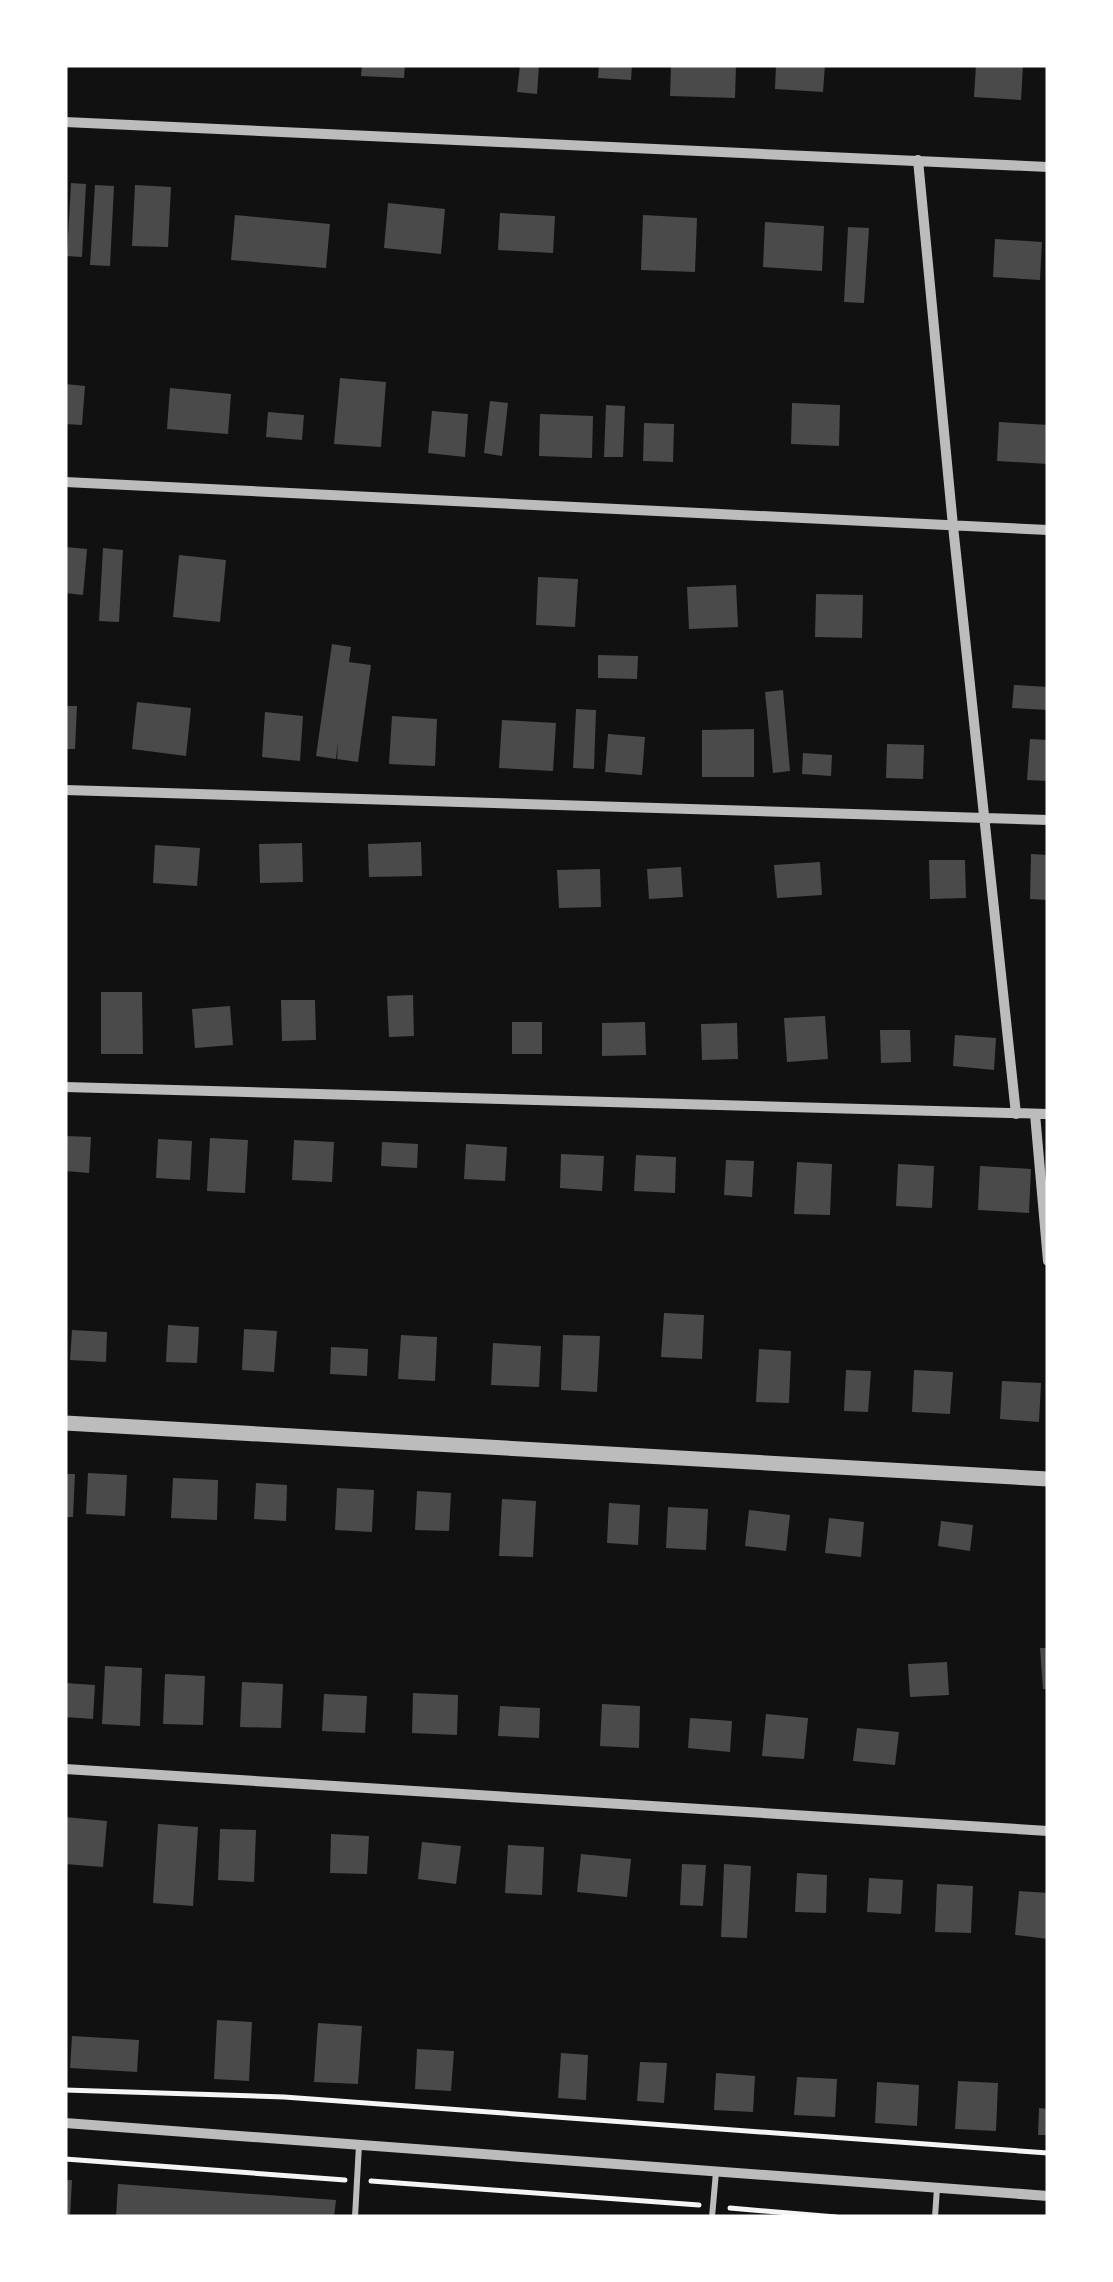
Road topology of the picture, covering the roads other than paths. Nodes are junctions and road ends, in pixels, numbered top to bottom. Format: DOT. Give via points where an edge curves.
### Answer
graph roads {
  1 [pos="65,122"];
  2 [pos="918,160"];
  3 [pos="1048,167"];
  4 [pos="65,482"];
  5 [pos="953,526"];
  6 [pos="1048,530"];
  7 [pos="65,790"];
  8 [pos="985,818"];
  9 [pos="1048,820"];
  10 [pos="65,1087"];
  11 [pos="1016,1114"];
  12 [pos="1035,1114"];
  13 [pos="1048,1114"];
  14 [pos="1048,1261"];
  15 [pos="65,1423"];
  16 [pos="1048,1479"];
  17 [pos="65,1769"];
  18 [pos="1048,1831"];
  19 [pos="65,2123"];
  20 [pos="359,2145"];
  21 [pos="716,2172"];
  22 [pos="937,2188"];
  23 [pos="1048,2196"];
  24 [pos="356,2217"];
  25 [pos="712,2217"];
  26 [pos="934,2217"];
  1 -- 2 [label="street"];
  2 -- 3 [label="street"];
  2 -- 5 [label="street"];
  4 -- 5 [label="street"];
  5 -- 6 [label="street"];
  5 -- 8 [label="street"];
  7 -- 8 [label="street"];
  8 -- 9 [label="street"];
  8 -- 11 [label="street"];
  10 -- 11 [label="street"];
  11 -- 12 [label="street"];
  12 -- 13 [label="street"];
  12 -- 14 [label="street"];
  15 -- 16 [label="street"];
  17 -- 18 [label="street"];
  19 -- 20 [label="street"];
  20 -- 21 [label="street"];
  20 -- 24 [label="lane"];
  21 -- 22 [label="street"];
  21 -- 25 [label="lane"];
  22 -- 23 [label="street"];
  22 -- 26 [label="lane"];
}
